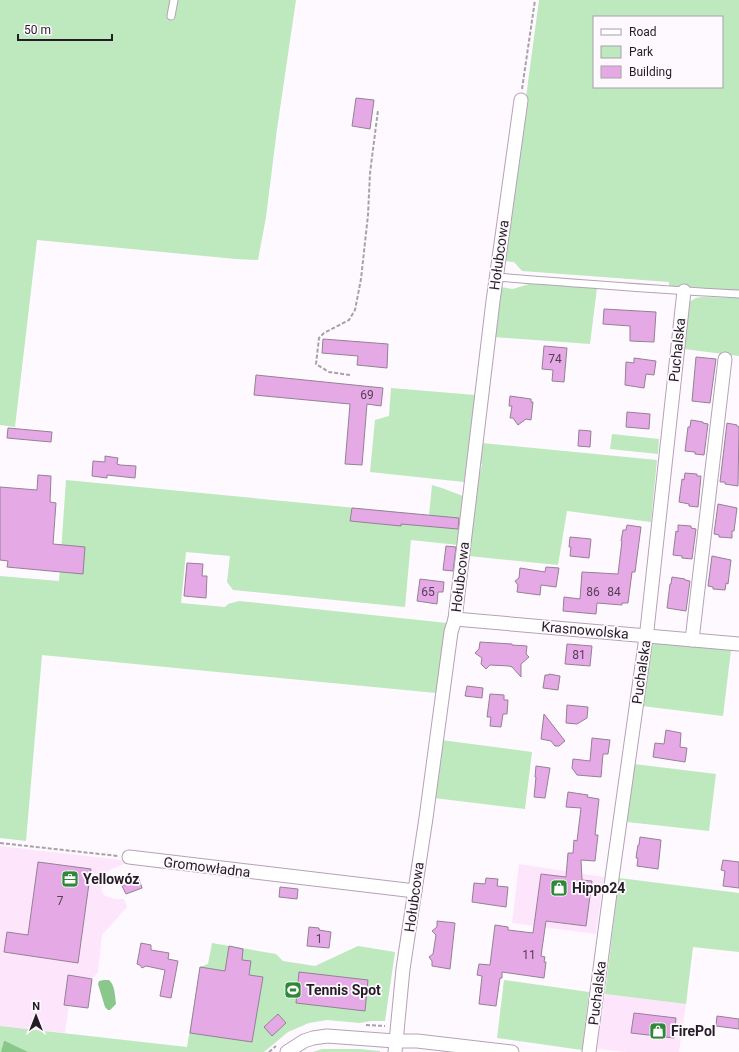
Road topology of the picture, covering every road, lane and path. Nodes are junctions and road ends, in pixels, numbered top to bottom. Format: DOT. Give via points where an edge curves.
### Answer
graph roads {
  1 [pos="174,0"];
  2 [pos="535,0"];
  3 [pos="171,16"];
  4 [pos="521,100"];
  5 [pos="378,110"];
  6 [pos="496,277"];
  7 [pos="684,291"];
  8 [pos="739,294"];
  9 [pos="725,359"];
  10 [pos="350,375"];
  11 [pos="455,619"];
  12 [pos="646,636"];
  13 [pos="692,640"];
  14 [pos="739,644"];
  15 [pos="0,843"];
  16 [pos="129,857"];
  17 [pos="415,891"];
  18 [pos="395,1046"];
  19 [pos="287,1052"];
  20 [pos="512,1052"];
  21 [pos="589,1052"];
  1 -- 3 [label="lane"];
  2 -- 4 [label="path"];
  4 -- 6 [label="street, Hołubcowa"];
  5 -- 10 [label="path" via="370,173 368,222 355,310 349,320 318,338 316,355 316,364 329,372"];
  6 -- 7 [label="lane"];
  6 -- 11 [label="street, Hołubcowa"];
  7 -- 8 [label="lane"];
  7 -- 12 [label="street, Puchalska"];
  9 -- 13 [label="street"];
  11 -- 12 [label="street, Krasnowolska"];
  11 -- 17 [label="street, Hołubcowa" via="451,632"];
  12 -- 13 [label="street, Krasnowolska"];
  12 -- 21 [label="street, Puchalska"];
  13 -- 14 [label="street, Krasnowolska"];
  15 -- 16 [label="path"];
  16 -- 17 [label="street, Gromowładna"];
  17 -- 18 [label="street, Hołubcowa" via="403,968"];
  18 -- 19 [label="street" via="353,1037 319,1036 304,1041"];
  18 -- 20 [label="street" via="417,1041"];
}
